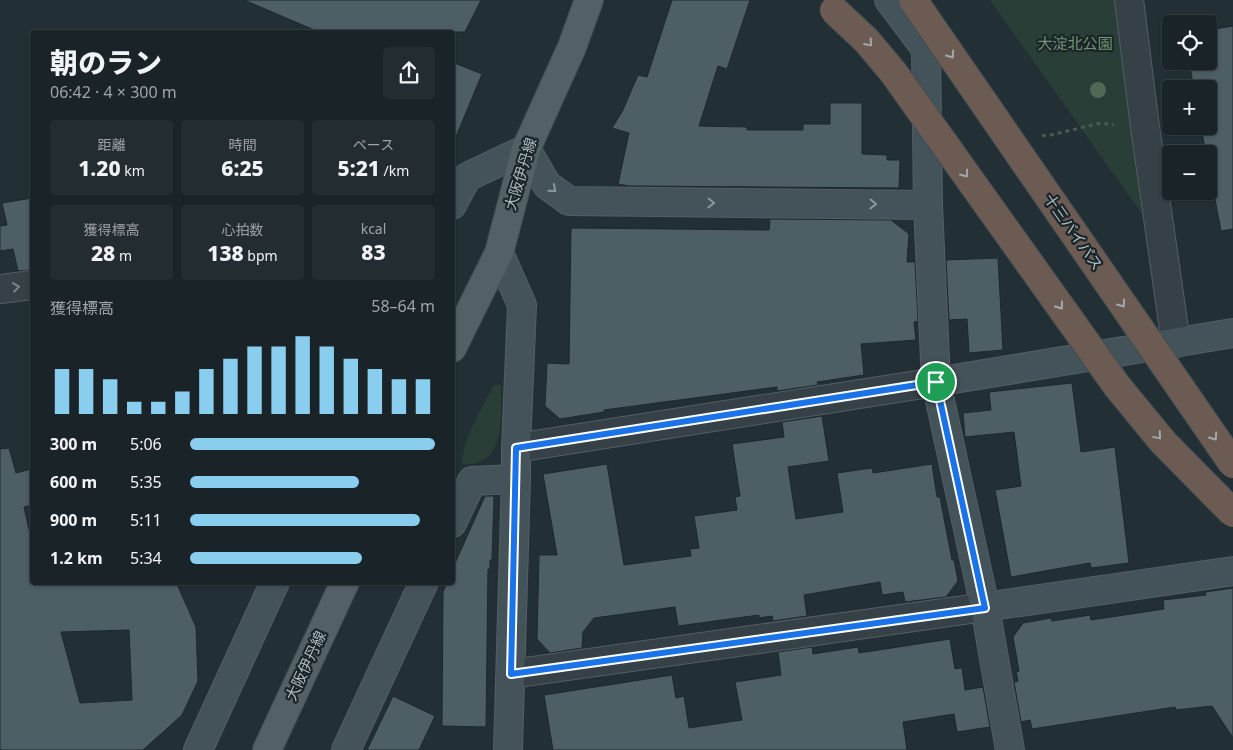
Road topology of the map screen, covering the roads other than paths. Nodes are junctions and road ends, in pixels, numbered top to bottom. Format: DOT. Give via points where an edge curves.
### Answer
graph roads {
  1 [pos="589,0"];
  2 [pos="889,0"];
  3 [pos="913,0"];
  4 [pos="1129,0"];
  5 [pos="834,10"];
  6 [pos="526,149"];
  7 [pos="455,200"];
  8 [pos="928,205"];
  9 [pos="499,253"];
  10 [pos="30,284"];
  11 [pos="0,289"];
  12 [pos="1233,333"];
  13 [pos="455,342"];
  14 [pos="1176,343"];
  15 [pos="936,382"];
  16 [pos="516,448"];
  17 [pos="1233,464"];
  18 [pos="516,479"];
  19 [pos="1233,512"];
  20 [pos="455,517"];
  21 [pos="1233,571"];
  22 [pos="274,585"];
  23 [pos="344,585"];
  24 [pos="423,585"];
  25 [pos="985,608"];
  26 [pos="511,674"];
  27 [pos="198,750"];
  28 [pos="268,750"];
  29 [pos="346,750"];
  30 [pos="508,750"];
  31 [pos="1010,750"];
  1 -- 6 [label="main road, 大阪伊丹線" via="572,47"];
  2 -- 8 [label="street" via="926,49"];
  3 -- 17 [label="highway, 十三バイパス, one-way, bridge"];
  4 -- 14 [label="street"];
  5 -- 19 [label="highway, one-way, bridge" via="866,40 892,72 1117,386 1163,442"];
  6 -- 7 [label="street" via="468,178"];
  6 -- 8 [label="street, one-way" via="547,185 569,201"];
  6 -- 9 [label="main road, 大阪伊丹線"];
  8 -- 15 [label="street"];
  9 -- 13 [label="main road, 大阪伊丹線"];
  9 -- 16 [label="street" via="522,305"];
  11 -- 10 [label="street, one-way"];
  12 -- 14 [label="street"];
  14 -- 15 [label="street"];
  15 -- 16 [label="street"];
  15 -- 25 [label="street"];
  16 -- 18 [label="street"];
  18 -- 20 [label="street" via="472,481"];
  18 -- 26 [label="street"];
  21 -- 25 [label="street"];
  22 -- 27 [label="street"];
  23 -- 28 [label="main road, 大阪伊丹線"];
  24 -- 29 [label="street"];
  25 -- 26 [label="street"];
  25 -- 31 [label="street"];
  26 -- 30 [label="street"];
}
